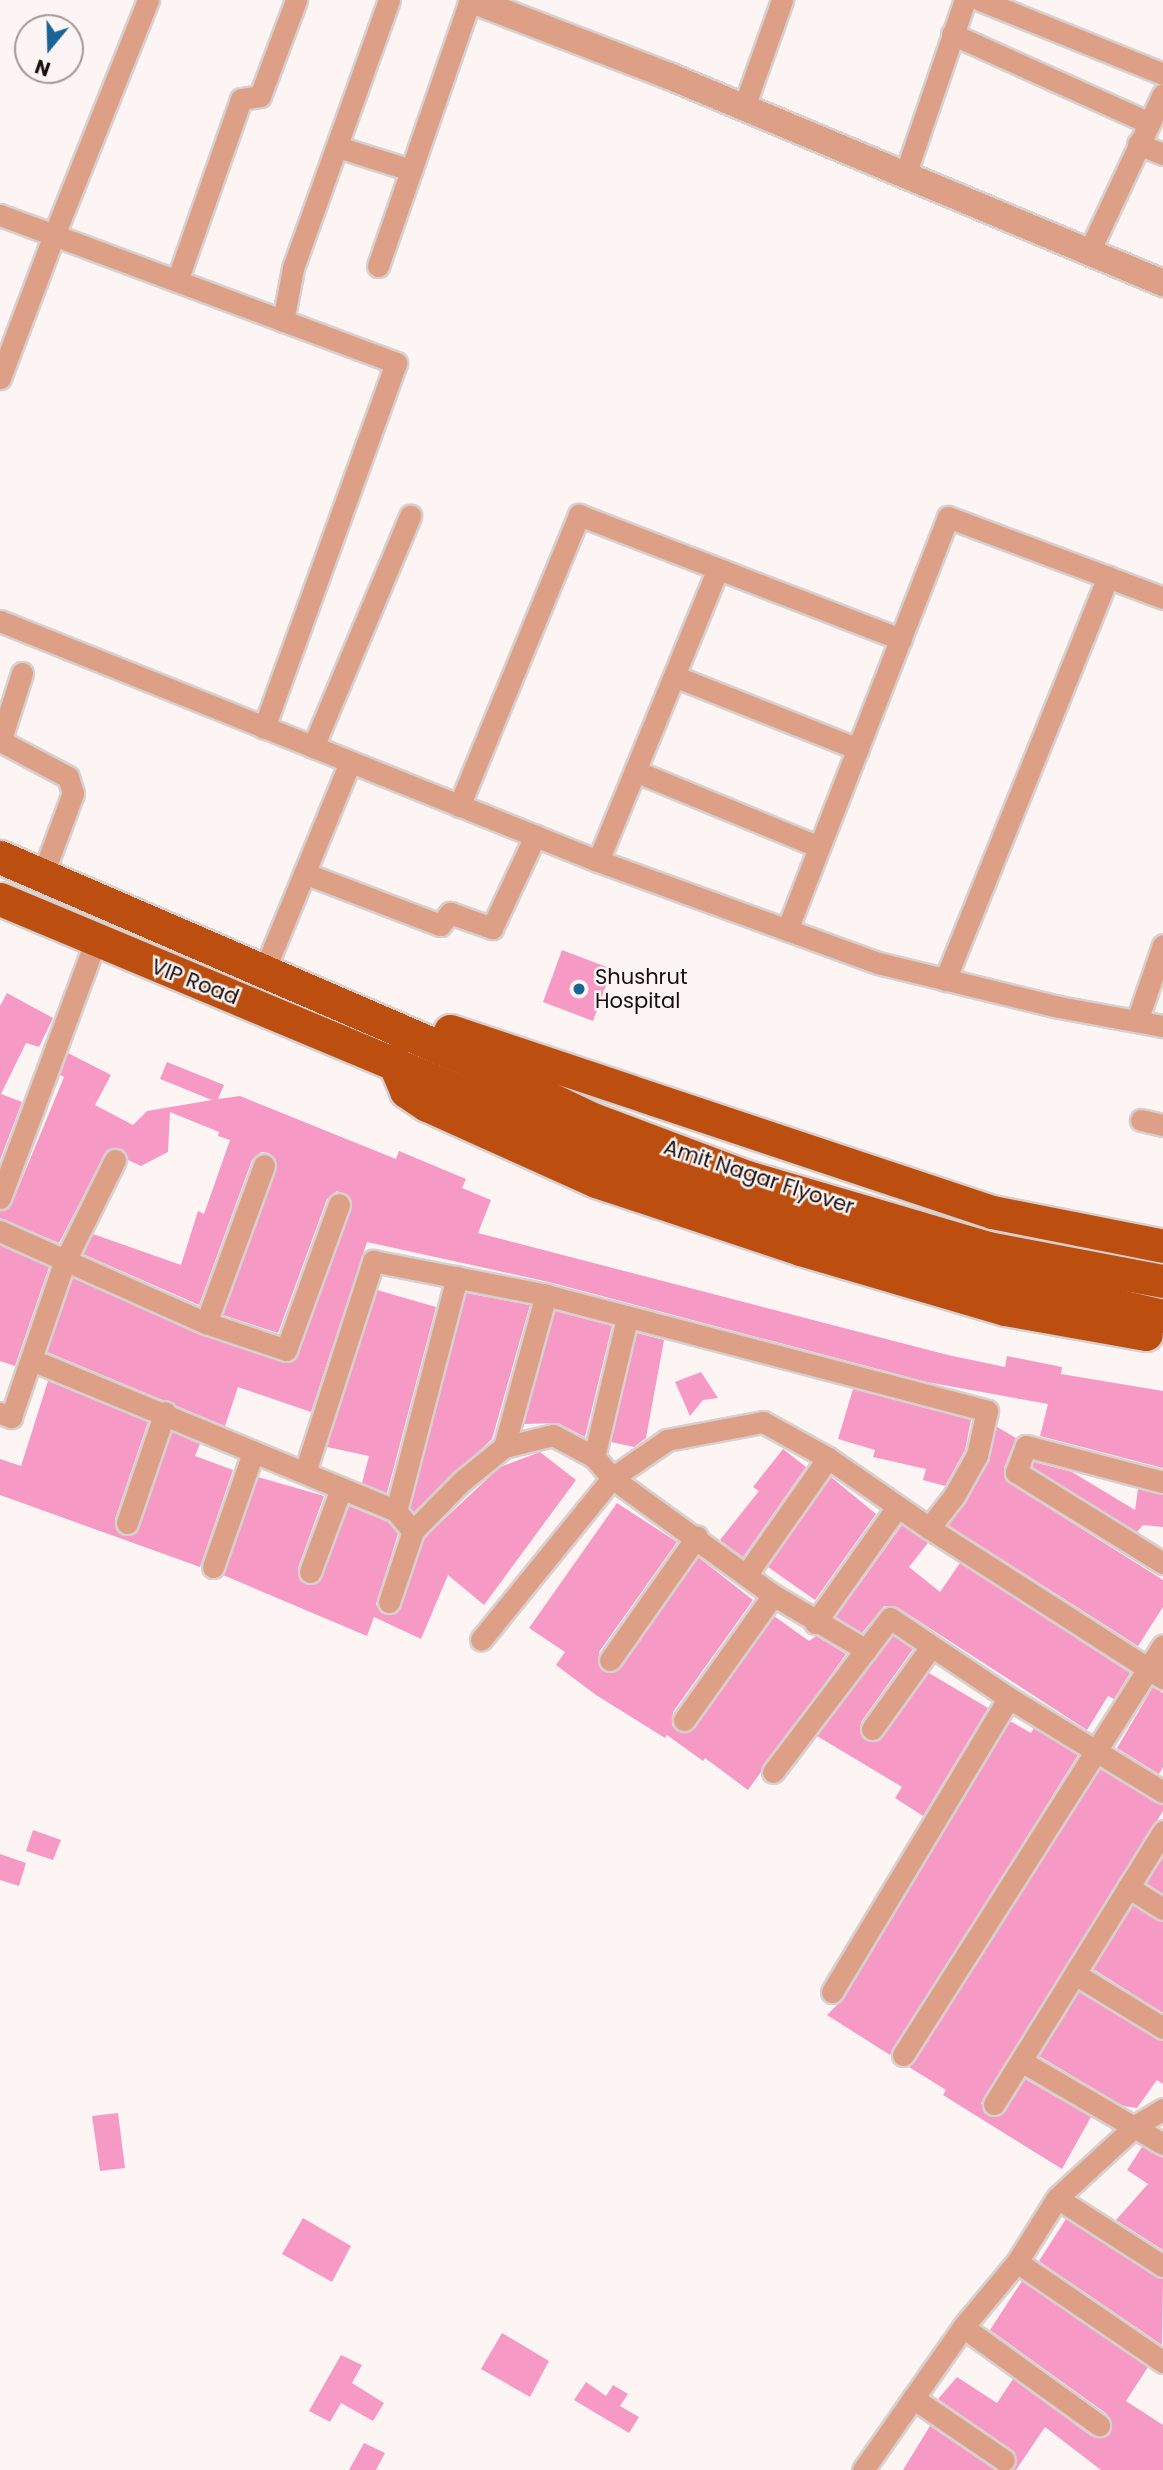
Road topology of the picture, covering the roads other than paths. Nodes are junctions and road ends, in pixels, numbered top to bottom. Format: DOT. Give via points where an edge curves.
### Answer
graph roads {
  1 [pos="148,0"];
  2 [pos="296,0"];
  3 [pos="389,0"];
  4 [pos="471,0"];
  5 [pos="782,0"];
  6 [pos="965,0"];
  7 [pos="980,0"];
  8 [pos="515,8"];
  9 [pos="953,34"];
  10 [pos="1163,74"];
  11 [pos="1163,94"];
  12 [pos="744,107"];
  13 [pos="1149,122"];
  14 [pos="1138,144"];
  15 [pos="338,147"];
  16 [pos="1163,155"];
  17 [pos="411,170"];
  18 [pos="905,175"];
  19 [pos="0,215"];
  20 [pos="54,235"];
  21 [pos="1089,252"];
  22 [pos="378,267"];
  23 [pos="177,281"];
  24 [pos="1163,283"];
  25 [pos="283,321"];
  26 [pos="0,377"];
  27 [pos="410,516"];
  28 [pos="718,569"];
  29 [pos="1108,577"];
  30 [pos="1163,598"];
  31 [pos="0,621"];
  32 [pos="901,639"];
  33 [pos="22,673"];
  34 [pos="674,676"];
  35 [pos="264,728"];
  36 [pos="313,747"];
  37 [pos="858,749"];
  38 [pos="350,762"];
  39 [pos="635,771"];
  40 [pos="459,806"];
  41 [pos="535,836"];
  42 [pos="819,847"];
  43 [pos="0,857"];
  44 [pos="598,861"];
  45 [pos="304,873"];
  46 [pos="42,877"];
  47 [pos="0,899"];
  48 [pos="787,930"];
  49 [pos="95,943"];
  50 [pos="1163,945"];
  51 [pos="264,971"];
  52 [pos="945,980"];
  53 [pos="373,1019"];
  54 [pos="1137,1021"];
  55 [pos="1163,1026"];
  56 [pos="393,1060"];
  57 [pos="446,1066"];
  58 [pos="1140,1120"];
  59 [pos="1163,1125"];
  60 [pos="115,1160"];
  61 [pos="264,1165"];
  62 [pos="0,1198"];
  63 [pos="339,1205"];
  64 [pos="0,1231"];
  65 [pos="1163,1246"];
  66 [pos="64,1263"];
  67 [pos="457,1277"];
  68 [pos="1163,1281"];
  69 [pos="546,1295"];
  70 [pos="1163,1316"];
  71 [pos="627,1319"];
  72 [pos="206,1323"];
  73 [pos="1163,1337"];
  74 [pos="32,1360"];
  75 [pos="165,1412"];
  76 [pos="0,1413"];
  77 [pos="504,1447"];
  78 [pos="253,1453"];
  79 [pos="594,1457"];
  80 [pos="828,1458"];
  81 [pos="305,1472"];
  82 [pos="612,1478"];
  83 [pos="1163,1482"];
  84 [pos="341,1489"];
  85 [pos="897,1507"];
  86 [pos="396,1511"];
  87 [pos="127,1523"];
  88 [pos="929,1528"];
  89 [pos="413,1531"];
  90 [pos="697,1536"];
  91 [pos="1163,1563"];
  92 [pos="213,1567"];
  93 [pos="310,1572"];
  94 [pos="746,1575"];
  95 [pos="773,1595"];
  96 [pos="389,1602"];
  97 [pos="815,1623"];
  98 [pos="481,1640"];
  99 [pos="1163,1646"];
  100 [pos="930,1647"];
  101 [pos="866,1650"];
  102 [pos="610,1660"];
  103 [pos="1156,1674"];
  104 [pos="1009,1698"];
  105 [pos="684,1720"];
  106 [pos="872,1728"];
  107 [pos="1094,1748"];
  108 [pos="773,1772"];
  109 [pos="1163,1792"];
  110 [pos="1163,1831"];
  111 [pos="1128,1887"];
  112 [pos="1163,1909"];
  113 [pos="1075,1974"];
  114 [pos="832,1992"];
  115 [pos="1163,2028"];
  116 [pos="903,2054"];
  117 [pos="1021,2061"];
  118 [pos="994,2104"];
  119 [pos="1163,2109"];
  120 [pos="1135,2126"];
  121 [pos="1163,2144"];
  122 [pos="1057,2198"];
  123 [pos="1017,2262"];
  124 [pos="1163,2266"];
  125 [pos="963,2327"];
  126 [pos="1163,2362"];
  127 [pos="913,2398"];
  128 [pos="1099,2425"];
  129 [pos="1003,2460"];
  130 [pos="865,2469"];
  1 -- 20 [label="street"];
  2 -- 23 [label="street" via="260,96 242,99"];
  3 -- 15 [label="street"];
  4 -- 8 [label="street"];
  4 -- 17 [label="street"];
  5 -- 12 [label="street"];
  6 -- 9 [label="street"];
  7 -- 10 [label="street"];
  8 -- 12 [label="street"];
  9 -- 13 [label="street"];
  9 -- 18 [label="street"];
  11 -- 13 [label="street"];
  12 -- 18 [label="street"];
  13 -- 14 [label="street"];
  14 -- 16 [label="street"];
  14 -- 21 [label="street"];
  15 -- 17 [label="street"];
  15 -- 25 [label="street" via="293,268"];
  17 -- 22 [label="street"];
  18 -- 21 [label="street"];
  19 -- 20 [label="street"];
  20 -- 23 [label="street"];
  20 -- 26 [label="street"];
  21 -- 24 [label="street"];
  23 -- 25 [label="street"];
  25 -- 35 [label="street" via="396,363"];
  27 -- 36 [label="street"];
  28 -- 32 [label="street"];
  28 -- 34 [label="street"];
  28 -- 40 [label="street" via="579,515"];
  29 -- 30 [label="street"];
  29 -- 32 [label="street" via="948,517"];
  29 -- 52 [label="street"];
  31 -- 35 [label="street"];
  32 -- 37 [label="street"];
  33 -- 46 [label="street" via="2,736 6,744 68,777 73,793"];
  34 -- 37 [label="street"];
  34 -- 39 [label="street"];
  35 -- 36 [label="street"];
  36 -- 38 [label="street"];
  37 -- 42 [label="street"];
  38 -- 40 [label="street"];
  38 -- 45 [label="street"];
  39 -- 42 [label="street"];
  39 -- 44 [label="street"];
  40 -- 41 [label="street"];
  41 -- 44 [label="street"];
  41 -- 45 [label="street" via="492,928 450,914 440,925"];
  42 -- 48 [label="street"];
  43 -- 46 [label="main road, VIP Road"];
  44 -- 48 [label="street"];
  45 -- 51 [label="street"];
  46 -- 51 [label="main road, VIP Road"];
  47 -- 49 [label="main road, VIP Road"];
  48 -- 52 [label="street" via="878,963"];
  49 -- 56 [label="main road, VIP Road"];
  49 -- 62 [label="street"];
  50 -- 54 [label="street"];
  51 -- 53 [label="main road, VIP Road"];
  52 -- 54 [label="street"];
  53 -- 57 [label="main road, Amit Nagar Flyover"];
  53 -- 65 [label="main road" via="418,1020 992,1212"];
  54 -- 55 [label="street"];
  56 -- 57 [label="main road, Amit Nagar Flyover"];
  56 -- 73 [label="main road" via="406,1091 427,1105 596,1181 800,1249 1005,1309"];
  57 -- 68 [label="main road, Amit Nagar Flyover" via="747,1177 988,1248"];
  57 -- 70 [label="main road, Amit Nagar Flyover" via="588,1145 733,1198 977,1273"];
  58 -- 59 [label="street"];
  60 -- 66 [label="street"];
  61 -- 72 [label="street"];
  63 -- 72 [label="street" via="286,1350"];
  64 -- 66 [label="street"];
  66 -- 72 [label="street"];
  66 -- 74 [label="street"];
  67 -- 69 [label="street"];
  67 -- 81 [label="street" via="373,1261"];
  67 -- 86 [label="street"];
  69 -- 71 [label="street"];
  69 -- 77 [label="street"];
  71 -- 79 [label="street"];
  71 -- 88 [label="street" via="987,1411 977,1455"];
  74 -- 75 [label="street"];
  74 -- 76 [label="street" via="11,1417"];
  75 -- 78 [label="street"];
  75 -- 87 [label="street"];
  77 -- 79 [label="street" via="553,1435"];
  77 -- 89 [label="street" via="462,1481"];
  78 -- 81 [label="street"];
  78 -- 92 [label="street"];
  79 -- 82 [label="street"];
  80 -- 82 [label="street" via="763,1422 667,1440"];
  80 -- 85 [label="street"];
  80 -- 94 [label="street"];
  81 -- 84 [label="street"];
  82 -- 90 [label="street"];
  82 -- 98 [label="street"];
  83 -- 91 [label="street" via="1026,1446 1016,1472"];
  84 -- 86 [label="street"];
  84 -- 93 [label="street"];
  85 -- 88 [label="street"];
  85 -- 97 [label="street"];
  86 -- 89 [label="street"];
  88 -- 103 [label="street"];
  89 -- 96 [label="street"];
  90 -- 94 [label="street"];
  90 -- 102 [label="street"];
  94 -- 95 [label="street"];
  95 -- 97 [label="street"];
  95 -- 105 [label="street"];
  97 -- 101 [label="street"];
  99 -- 103 [label="street"];
  100 -- 101 [label="street" via="890,1618"];
  100 -- 104 [label="street"];
  100 -- 106 [label="street"];
  101 -- 108 [label="street"];
  103 -- 107 [label="street"];
  104 -- 107 [label="street"];
  104 -- 114 [label="street"];
  107 -- 109 [label="street"];
  107 -- 116 [label="street"];
  110 -- 111 [label="street"];
  111 -- 112 [label="street"];
  111 -- 113 [label="street"];
  113 -- 115 [label="street"];
  113 -- 117 [label="street"];
  117 -- 118 [label="street"];
  117 -- 120 [label="street"];
  119 -- 120 [label="street"];
  120 -- 121 [label="street"];
  120 -- 122 [label="street"];
  122 -- 123 [label="street"];
  122 -- 124 [label="street"];
  123 -- 125 [label="street"];
  123 -- 126 [label="street"];
  125 -- 127 [label="street"];
  125 -- 128 [label="street"];
  127 -- 129 [label="street"];
  127 -- 130 [label="street"];
}
